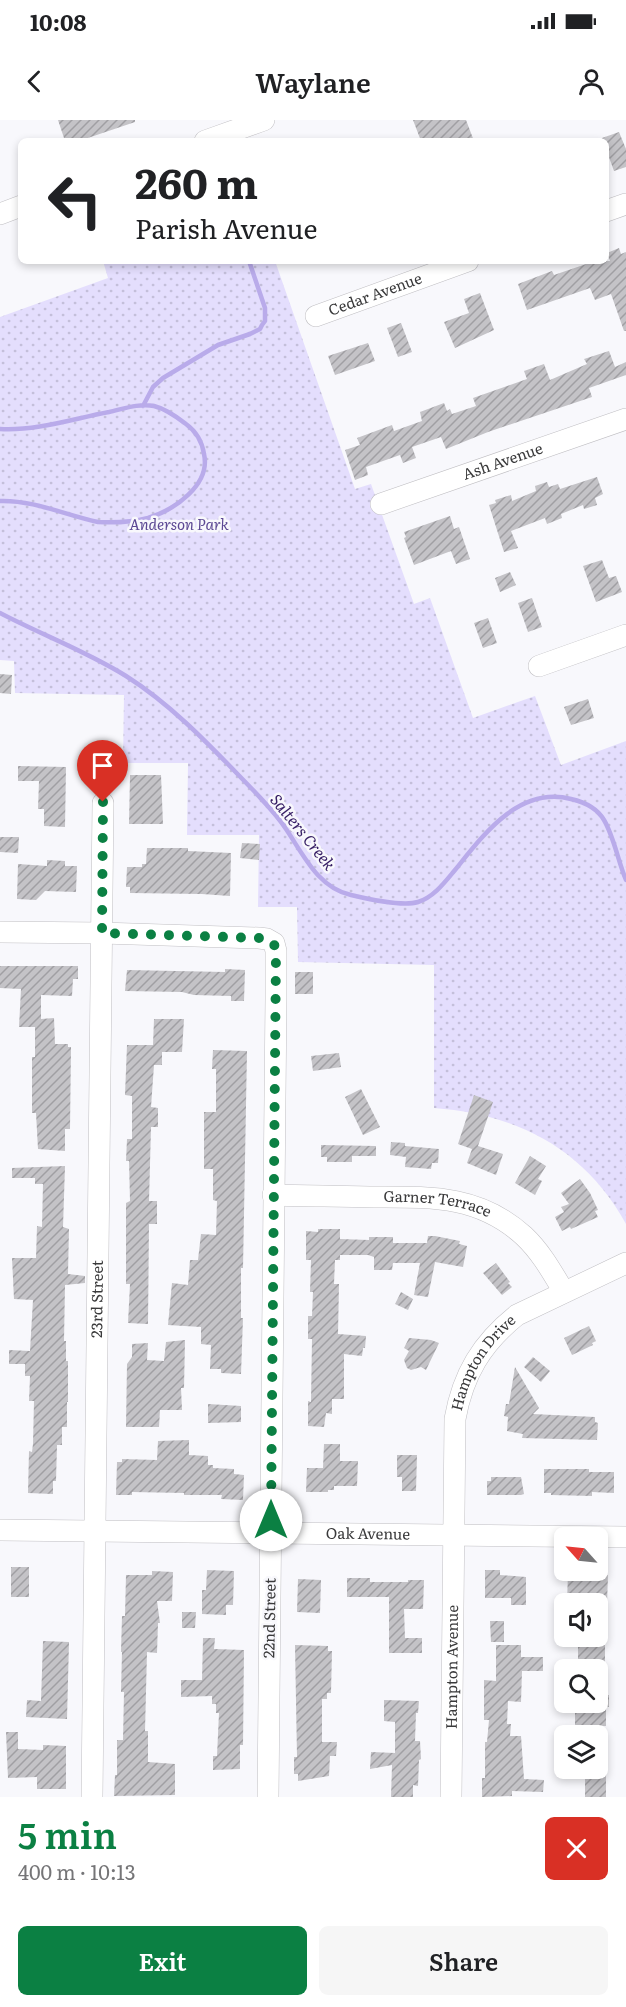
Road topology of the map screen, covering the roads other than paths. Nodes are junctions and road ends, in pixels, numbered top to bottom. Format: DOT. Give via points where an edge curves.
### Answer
graph roads {
  1 [pos="264,120"];
  2 [pos="213,138"];
  3 [pos="626,204"];
  4 [pos="18,207"];
  5 [pos="609,210"];
  6 [pos="0,214"];
  7 [pos="460,264"];
  8 [pos="316,316"];
  9 [pos="626,419"];
  10 [pos="381,504"];
  11 [pos="626,635"];
  12 [pos="539,666"];
  13 [pos="103,802"];
  14 [pos="0,932"];
  15 [pos="102,933"];
  16 [pos="273,1195"];
  17 [pos="626,1263"];
  18 [pos="564,1292"];
  19 [pos="0,1530"];
  20 [pos="95,1531"];
  21 [pos="271,1533"];
  22 [pos="453,1535"];
  23 [pos="626,1537"];
  24 [pos="92,1797"];
  25 [pos="268,1797"];
  26 [pos="451,1797"];
  1 -- 2 [label="street"];
  3 -- 5 [label="street"];
  4 -- 6 [label="street"];
  7 -- 8 [label="street, Cedar Avenue"];
  9 -- 10 [label="street, Ash Avenue"];
  11 -- 12 [label="street"];
  13 -- 15 [label="street, 23rd Street"];
  14 -- 15 [label="street"];
  15 -- 16 [label="street, 22nd Street" via="267,939 274,944"];
  15 -- 20 [label="street, 23rd Street"];
  16 -- 18 [label="street, Garner Terrace" via="437,1198 472,1205 525,1236"];
  16 -- 21 [label="street, 22nd Street"];
  17 -- 18 [label="street, Hampton Drive"];
  18 -- 22 [label="street, Hampton Drive" via="504,1326 468,1374 459,1394 455,1419"];
  19 -- 20 [label="street, Oak Avenue"];
  20 -- 21 [label="street, Oak Avenue"];
  20 -- 24 [label="street, 23rd Street"];
  21 -- 22 [label="street, Oak Avenue"];
  21 -- 25 [label="street, 22nd Street"];
  22 -- 23 [label="street, Oak Avenue"];
  22 -- 26 [label="street, Hampton Avenue"];
}
